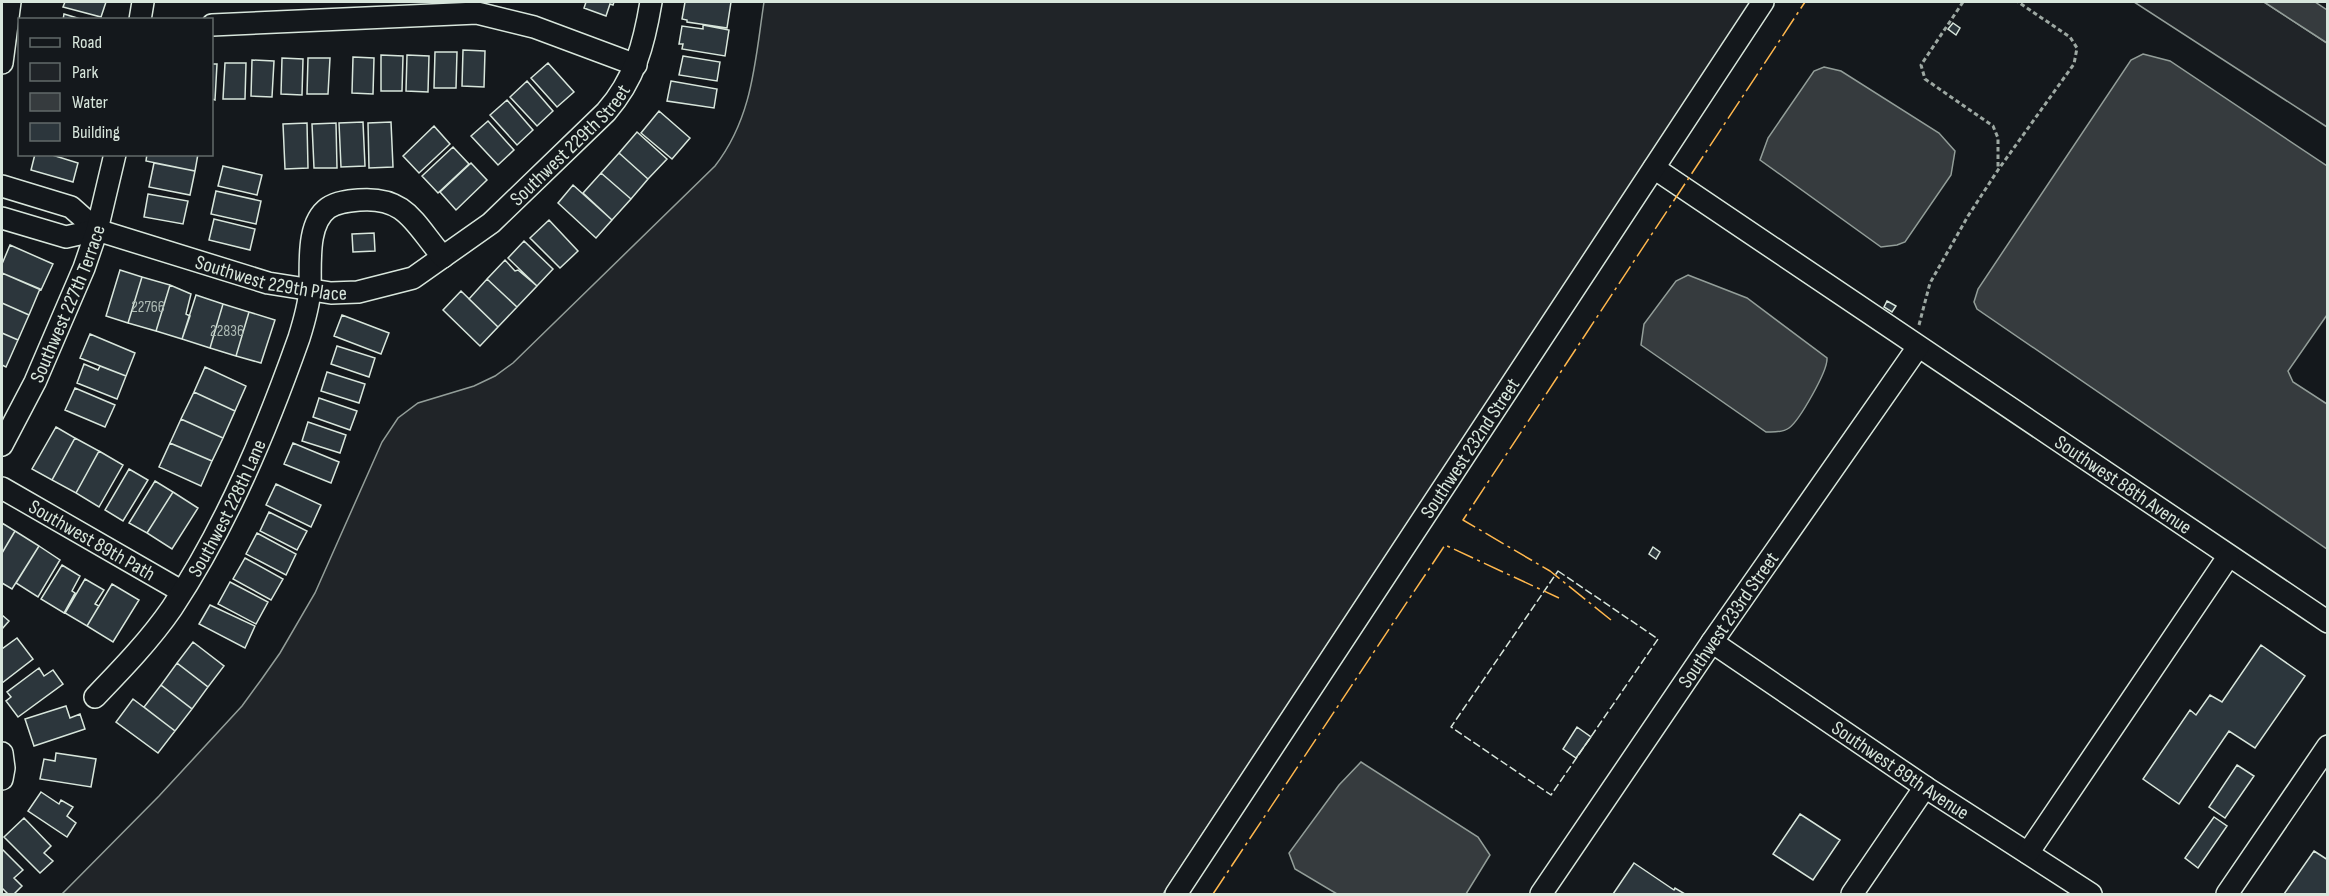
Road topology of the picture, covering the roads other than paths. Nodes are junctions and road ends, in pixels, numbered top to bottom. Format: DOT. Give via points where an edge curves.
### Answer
graph roads {
  1 [pos="10,2"];
  2 [pos="143,2"];
  3 [pos="651,2"];
  4 [pos="1763,2"];
  5 [pos="140,18"];
  6 [pos="213,25"];
  7 [pos="2,63"];
  8 [pos="636,65"];
  9 [pos="115,156"];
  10 [pos="1654,168"];
  11 [pos="2,186"];
  12 [pos="2,218"];
  13 [pos="97,230"];
  14 [pos="443,257"];
  15 [pos="310,291"];
  16 [pos="1916,345"];
  17 [pos="2,445"];
  18 [pos="2,488"];
  19 [pos="2228,557"];
  20 [pos="181,591"];
  21 [pos="2328,622"];
  22 [pos="1712,642"];
  23 [pos="95,697"];
  24 [pos="2328,746"];
  25 [pos="2321,769"];
  26 [pos="1925,787"];
  27 [pos="2028,853"];
  28 [pos="1176,894"];
  29 [pos="1541,894"];
  30 [pos="1852,894"];
  31 [pos="2091,894"];
  32 [pos="2227,894"];
  1 -- 7 [label="street"];
  2 -- 5 [label="street"];
  3 -- 8 [label="street, Southwest 229th Street"];
  4 -- 10 [label="street, Southwest 232nd Street"];
  6 -- 8 [label="street" via="477,13 534,27"];
  8 -- 14 [label="street, Southwest 229th Street" via="621,93 596,122 491,223"];
  9 -- 13 [label="street, Southwest 227th Terrace"];
  10 -- 16 [label="street, Southwest 88th Avenue"];
  10 -- 28 [label="street, Southwest 232nd Street"];
  11 -- 13 [label="street, Southwest 229th Place" via="70,207"];
  12 -- 13 [label="street, Southwest 229th Place" via="66,237"];
  13 -- 15 [label="street, Southwest 229th Place" via="268,283"];
  13 -- 17 [label="street, Southwest 227th Terrace" via="35,382"];
  14 -- 15 [label="street, Southwest 229th Place" via="413,278 358,292"];
  14 -- 15 [label="street, Southwest 228th Lane" via="395,204 375,199 345,201 330,207 316,225 309,267"];
  15 -- 20 [label="street, Southwest 228th Lane" via="298,339 252,462"];
  16 -- 19 [label="street, Southwest 88th Avenue"];
  16 -- 22 [label="street, Southwest 233rd Street"];
  18 -- 20 [label="street, Southwest 89th Path"];
  19 -- 21 [label="street, Southwest 88th Avenue"];
  19 -- 27 [label="street"];
  20 -- 23 [label="street, Southwest 228th Lane" via="156,628"];
  22 -- 26 [label="street, Southwest 89th Avenue"];
  22 -- 29 [label="street, Southwest 233rd Street"];
  24 -- 25 [label="street"];
  25 -- 32 [label="street"];
  26 -- 27 [label="street, Southwest 89th Avenue"];
  26 -- 30 [label="street"];
  27 -- 31 [label="street, Southwest 89th Avenue"];
}
